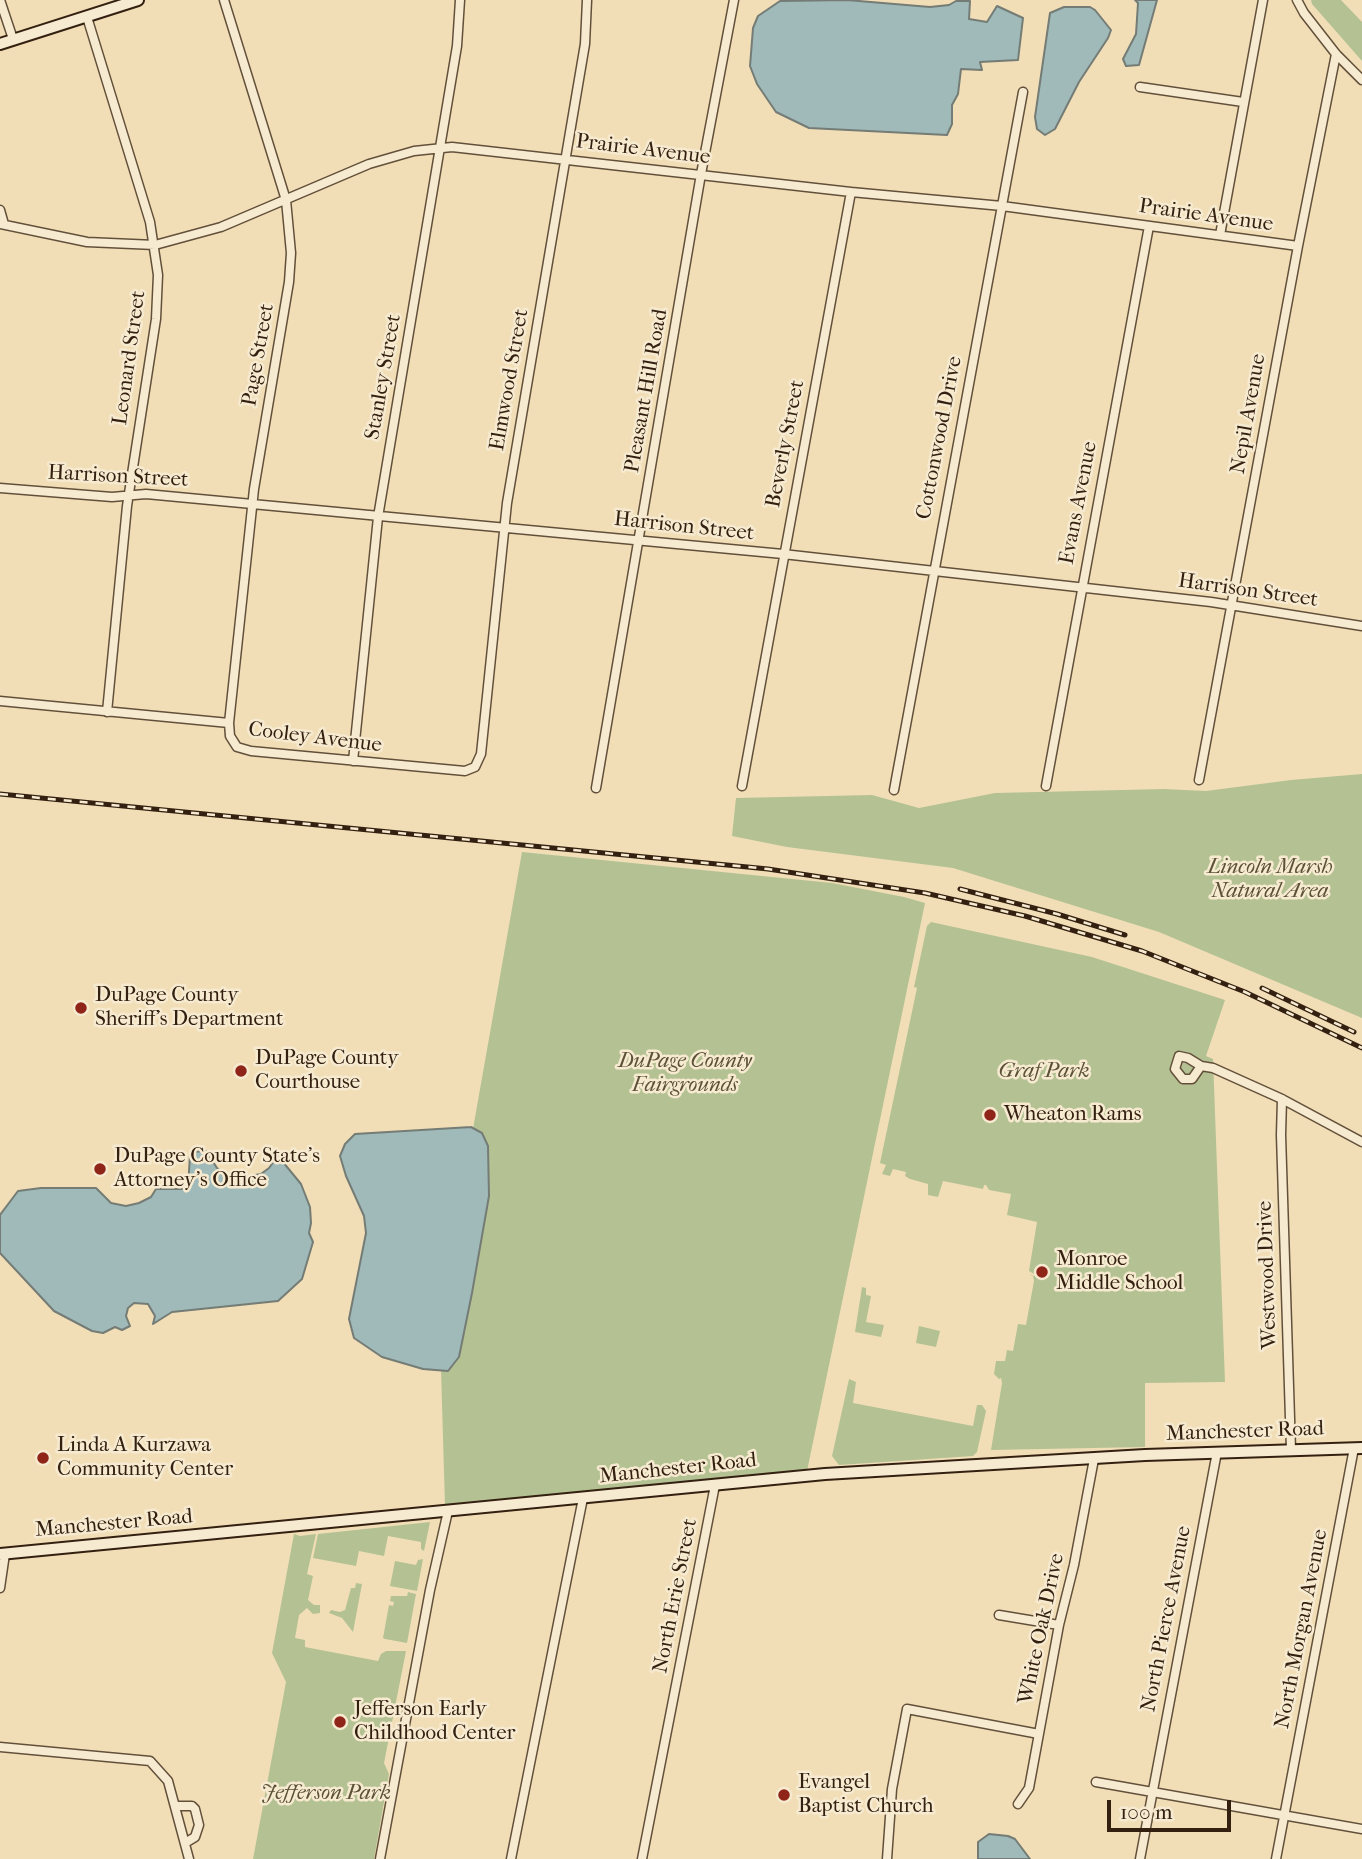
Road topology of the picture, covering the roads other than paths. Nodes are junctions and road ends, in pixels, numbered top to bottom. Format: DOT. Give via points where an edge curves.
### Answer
graph roads {
  1 [pos="1,0"];
  2 [pos="138,0"];
  3 [pos="224,0"];
  4 [pos="460,0"];
  5 [pos="587,0"];
  6 [pos="734,0"];
  7 [pos="1263,0"];
  8 [pos="1297,0"];
  9 [pos="87,17"];
  10 [pos="13,39"];
  11 [pos="0,44"];
  12 [pos="1336,54"];
  13 [pos="1362,80"];
  14 [pos="1140,87"];
  15 [pos="1023,92"];
  16 [pos="1243,102"];
  17 [pos="440,148"];
  18 [pos="565,158"];
  19 [pos="701,174"];
  20 [pos="851,192"];
  21 [pos="286,200"];
  22 [pos="1002,206"];
  23 [pos="0,210"];
  24 [pos="2,224"];
  25 [pos="1149,226"];
  26 [pos="1220,235"];
  27 [pos="155,245"];
  28 [pos="1298,246"];
  29 [pos="0,489"];
  30 [pos="128,496"];
  31 [pos="253,504"];
  32 [pos="378,517"];
  33 [pos="504,527"];
  34 [pos="639,540"];
  35 [pos="783,554"];
  36 [pos="933,571"];
  37 [pos="1081,587"];
  38 [pos="1232,604"];
  39 [pos="1362,626"];
  40 [pos="0,701"];
  41 [pos="107,712"];
  42 [pos="229,723"];
  43 [pos="353,761"];
  44 [pos="475,767"];
  45 [pos="1199,780"];
  46 [pos="742,786"];
  47 [pos="1046,786"];
  48 [pos="596,788"];
  49 [pos="894,790"];
  50 [pos="1201,1066"];
  51 [pos="1282,1099"];
  52 [pos="1362,1142"];
  53 [pos="1358,1448"];
  54 [pos="1291,1450"];
  55 [pos="1217,1452"];
  56 [pos="1094,1459"];
  57 [pos="715,1485"];
  58 [pos="583,1498"];
  59 [pos="448,1511"];
  60 [pos="2,1554"];
  61 [pos="0,1588"];
  62 [pos="999,1615"];
  63 [pos="1059,1625"];
  64 [pos="1039,1734"];
  65 [pos="0,1747"];
  66 [pos="1096,1782"];
  67 [pos="1152,1793"];
  68 [pos="1018,1804"];
  69 [pos="175,1806"];
  70 [pos="1284,1816"];
  71 [pos="1362,1829"];
  72 [pos="184,1843"];
  73 [pos="189,1859"];
  74 [pos="380,1859"];
  75 [pos="511,1859"];
  76 [pos="642,1859"];
  77 [pos="887,1859"];
  78 [pos="1140,1859"];
  79 [pos="1276,1859"];
  1 -- 10 [label="street"];
  2 -- 9 [label="street"];
  3 -- 21 [label="street, Page Street"];
  4 -- 17 [label="street, Stanley Street"];
  5 -- 18 [label="street, Elmwood Street" via="585,44"];
  6 -- 19 [label="street, Pleasant Hill Road"];
  7 -- 16 [label="street"];
  8 -- 12 [label="street"];
  9 -- 10 [label="street"];
  9 -- 27 [label="street, Leonard Street"];
  10 -- 11 [label="street"];
  12 -- 13 [label="street"];
  12 -- 28 [label="street, Nepil Avenue"];
  14 -- 16 [label="street"];
  15 -- 22 [label="street, Cottonwood Drive"];
  16 -- 26 [label="street"];
  17 -- 18 [label="street, Prairie Avenue"];
  17 -- 21 [label="street, Prairie Avenue" via="369,164"];
  17 -- 32 [label="street, Stanley Street"];
  18 -- 19 [label="street, Prairie Avenue"];
  18 -- 33 [label="street, Elmwood Street"];
  19 -- 20 [label="street, Prairie Avenue"];
  19 -- 34 [label="street, Pleasant Hill Road"];
  20 -- 22 [label="street, Prairie Avenue"];
  20 -- 35 [label="street, Beverly Street"];
  21 -- 27 [label="street, Prairie Avenue" via="221,227"];
  21 -- 31 [label="street, Page Street" via="289,282"];
  22 -- 25 [label="street, Prairie Avenue"];
  22 -- 36 [label="street, Cottonwood Drive"];
  23 -- 24 [label="street"];
  24 -- 27 [label="street, Prairie Avenue" via="87,242"];
  25 -- 26 [label="street, Prairie Avenue"];
  25 -- 37 [label="street, Evans Avenue"];
  26 -- 28 [label="street, Prairie Avenue"];
  27 -- 30 [label="street, Leonard Street" via="156,319"];
  28 -- 38 [label="street, Nepil Avenue"];
  29 -- 30 [label="street, Harrison Street"];
  30 -- 31 [label="street, Harrison Street"];
  30 -- 41 [label="street, Leonard Street"];
  31 -- 32 [label="street, Harrison Street"];
  31 -- 42 [label="street, Page Street"];
  32 -- 33 [label="street, Harrison Street"];
  32 -- 43 [label="street, Stanley Street"];
  33 -- 34 [label="street, Harrison Street"];
  33 -- 44 [label="street, Elmwood Street" via="481,754"];
  34 -- 35 [label="street, Harrison Street"];
  34 -- 48 [label="street, Pleasant Hill Road"];
  35 -- 36 [label="street, Harrison Street"];
  35 -- 46 [label="street, Beverly Street"];
  36 -- 37 [label="street, Harrison Street"];
  36 -- 49 [label="street, Cottonwood Drive"];
  37 -- 38 [label="street, Harrison Street"];
  37 -- 47 [label="street, Evans Avenue"];
  38 -- 39 [label="street, Harrison Street"];
  38 -- 45 [label="street, Nepil Avenue"];
  40 -- 41 [label="street, Cooley Avenue"];
  41 -- 42 [label="street, Cooley Avenue"];
  42 -- 43 [label="street, Cooley Avenue" via="237,747"];
  43 -- 44 [label="street, Cooley Avenue" via="458,771"];
  50 -- 51 [label="street"];
  51 -- 52 [label="street"];
  51 -- 54 [label="street, Westwood Drive"];
  53 -- 54 [label="street, Manchester Road"];
  53 -- 70 [label="street, North Morgan Avenue"];
  54 -- 55 [label="street, Manchester Road"];
  55 -- 56 [label="street, Manchester Road"];
  55 -- 67 [label="street, North Pierce Avenue"];
  56 -- 57 [label="street, Manchester Road"];
  56 -- 63 [label="street, White Oak Drive"];
  57 -- 58 [label="street, Manchester Road"];
  57 -- 76 [label="street, North Erie Street"];
  58 -- 59 [label="street, Manchester Road"];
  58 -- 75 [label="street"];
  59 -- 60 [label="street, Manchester Road"];
  59 -- 74 [label="street"];
  60 -- 61 [label="street"];
  62 -- 63 [label="street"];
  63 -- 64 [label="street, White Oak Drive"];
  64 -- 68 [label="street, White Oak Drive" via="1029,1788"];
  64 -- 77 [label="street" via="906,1709 892,1789"];
  65 -- 69 [label="street" via="150,1761 168,1781"];
  66 -- 67 [label="street"];
  67 -- 70 [label="street"];
  67 -- 78 [label="street, North Pierce Avenue"];
  69 -- 72 [label="street"];
  69 -- 72 [label="street" via="192,1806 199,1825 195,1837"];
  70 -- 71 [label="street"];
  70 -- 79 [label="street, North Morgan Avenue"];
  72 -- 73 [label="street"];
}
